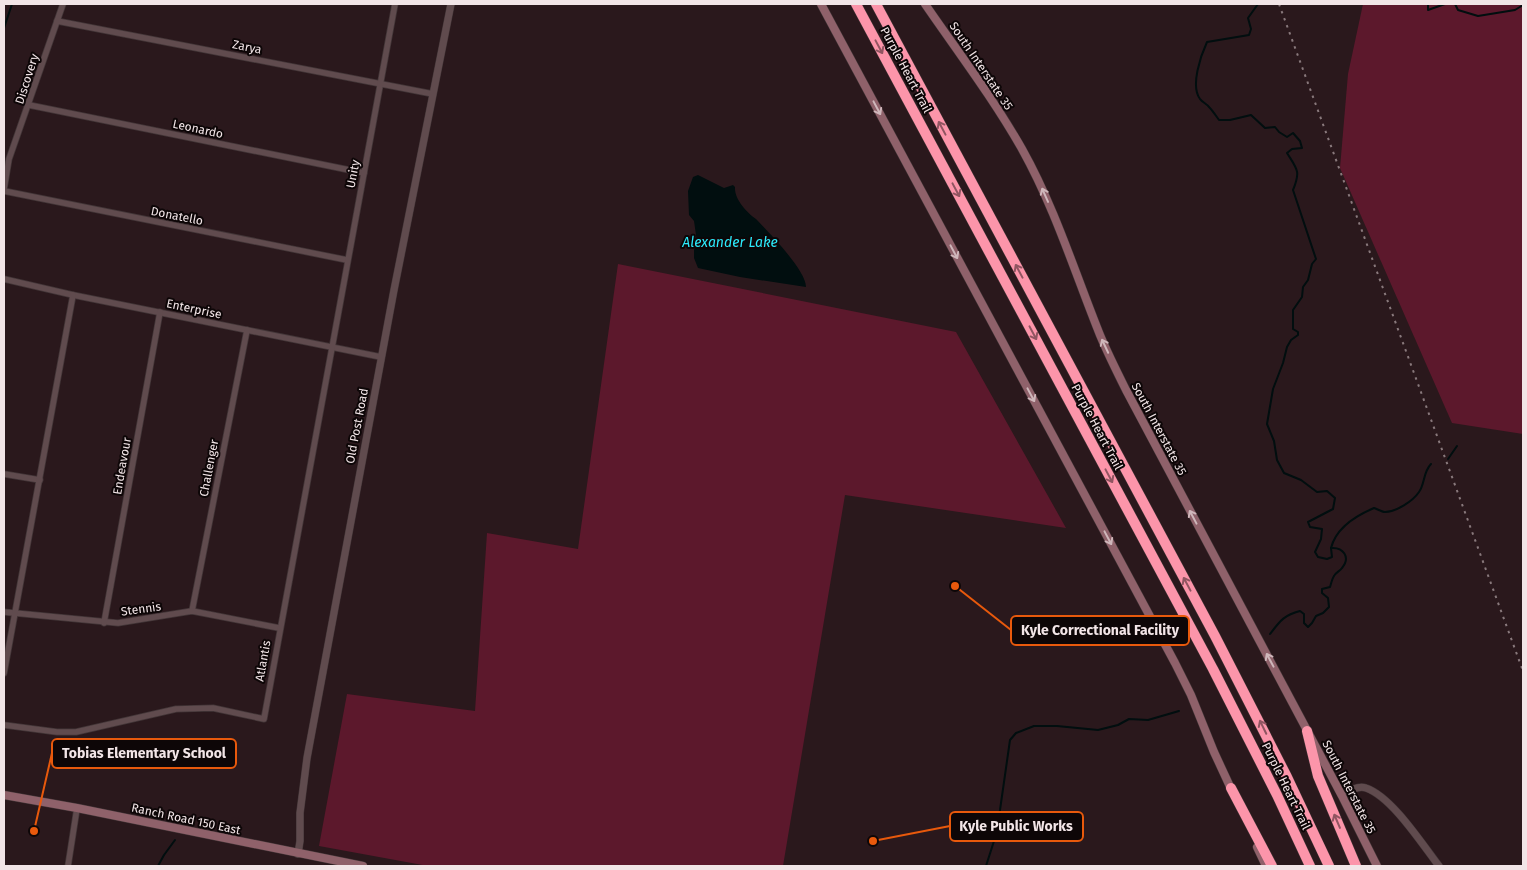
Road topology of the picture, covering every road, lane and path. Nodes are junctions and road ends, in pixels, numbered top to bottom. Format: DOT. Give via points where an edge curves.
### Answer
graph roads {
  1 [pos="63,4"];
  2 [pos="395,4"];
  3 [pos="451,4"];
  4 [pos="821,4"];
  5 [pos="856,4"];
  6 [pos="876,4"];
  7 [pos="925,4"];
  8 [pos="57,20"];
  9 [pos="380,83"];
  10 [pos="433,94"];
  11 [pos="29,105"];
  12 [pos="364,173"];
  13 [pos="4,190"];
  14 [pos="347,260"];
  15 [pos="4,278"];
  16 [pos="73,295"];
  17 [pos="160,312"];
  18 [pos="247,330"];
  19 [pos="333,347"];
  20 [pos="381,357"];
  21 [pos="4,474"];
  22 [pos="40,480"];
  23 [pos="192,611"];
  24 [pos="4,612"];
  25 [pos="14,614"];
  26 [pos="104,623"];
  27 [pos="279,628"];
  28 [pos="4,673"];
  29 [pos="4,725"];
  30 [pos="1307,731"];
  31 [pos="1231,788"];
  32 [pos="4,796"];
  33 [pos="1342,796"];
  34 [pos="77,808"];
  35 [pos="298,854"];
  36 [pos="68,866"];
  37 [pos="363,866"];
  38 [pos="1266,866"];
  39 [pos="1272,866"];
  40 [pos="1310,866"];
  41 [pos="1329,866"];
  42 [pos="1356,866"];
  43 [pos="1377,866"];
  44 [pos="1439,866"];
  1 -- 8 [label="street, Discovery"];
  2 -- 9 [label="street, Unity"];
  3 -- 10 [label="street, Old Post Road"];
  4 -- 31 [label="main road, one-way" via="1175,663"];
  5 -- 40 [label="highway, Purple Heart Trail, one-way" via="1213,670"];
  41 -- 6 [label="highway, Purple Heart Trail, one-way" via="1216,636"];
  30 -- 7 [label="main road, South Interstate 35, one-way" via="1126,390 1101,337 1043,190 1022,150 996,105"];
  8 -- 9 [label="street, Zarya"];
  8 -- 11 [label="street, Discovery"];
  9 -- 10 [label="street, Zarya"];
  9 -- 12 [label="street, Unity"];
  10 -- 20 [label="street, Old Post Road"];
  11 -- 12 [label="street, Leonardo"];
  11 -- 13 [label="street, Discovery" via="9,159"];
  12 -- 14 [label="street, Unity"];
  13 -- 14 [label="street, Donatello"];
  14 -- 19 [label="street, Unity"];
  15 -- 16 [label="street, Enterprise"];
  16 -- 17 [label="street, Enterprise"];
  16 -- 22 [label="street"];
  17 -- 18 [label="street, Enterprise"];
  17 -- 26 [label="street, Endeavour"];
  18 -- 19 [label="street, Enterprise"];
  18 -- 23 [label="street, Challenger"];
  19 -- 20 [label="street, Enterprise"];
  19 -- 27 [label="street, Atlantis"];
  20 -- 35 [label="street, Old Post Road" via="307,758"];
  21 -- 22 [label="street"];
  22 -- 25 [label="street"];
  23 -- 26 [label="street, Stennis" via="131,622"];
  23 -- 27 [label="street, Stennis"];
  24 -- 25 [label="street, Stennis"];
  25 -- 26 [label="street, Stennis"];
  25 -- 28 [label="street"];
  27 -- 29 [label="street, Atlantis" via="264,719 213,708 176,709 76,732"];
  30 -- 33 [label="main road, South Interstate 35"];
  42 -- 30 [label="highway, one-way" via="1318,776"];
  31 -- 38 [label="main road"];
  31 -- 39 [label="highway"];
  32 -- 34 [label="main road, Ranch Road 150 East"];
  33 -- 43 [label="main road, South Interstate 35"];
  33 -- 44 [label="street" via="1352,789 1366,787 1389,802"];
  34 -- 35 [label="main road, Ranch Road 150 East"];
  34 -- 36 [label="street"];
  35 -- 37 [label="main road, Ranch Road 150 East"];
}
